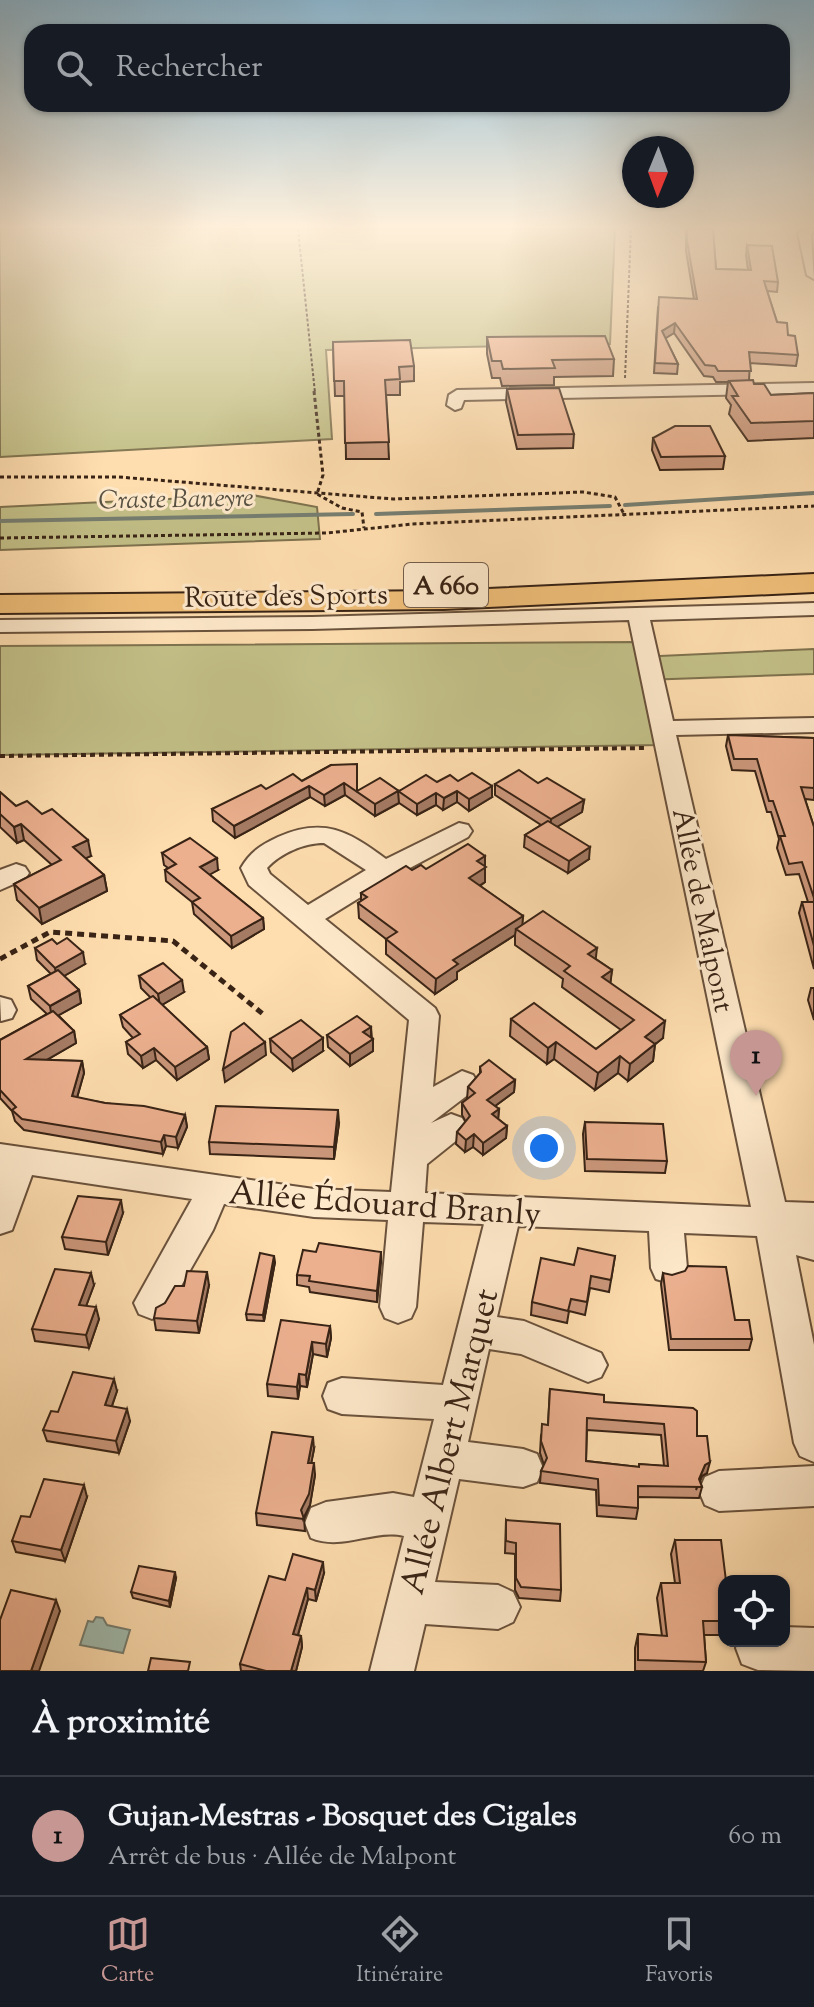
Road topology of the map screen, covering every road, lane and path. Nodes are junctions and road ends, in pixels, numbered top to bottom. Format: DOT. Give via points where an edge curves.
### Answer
graph roads {
  1 [pos="306,307"];
  2 [pos="627,307"];
  3 [pos="814,388"];
  4 [pos="623,392"];
  5 [pos="455,405"];
  6 [pos="0,477"];
  7 [pos="317,494"];
  8 [pos="814,506"];
  9 [pos="625,516"];
  10 [pos="364,528"];
  11 [pos="0,538"];
  12 [pos="814,565"];
  13 [pos="814,572"];
  14 [pos="464,585"];
  15 [pos="814,585"];
  16 [pos="0,591"];
  17 [pos="643,603"];
  18 [pos="0,604"];
  19 [pos="814,609"];
  20 [pos="0,626"];
  21 [pos="814,725"];
  22 [pos="667,738"];
  23 [pos="0,756"];
  24 [pos="459,831"];
  25 [pos="384,871"];
  26 [pos="307,918"];
  27 [pos="0,959"];
  28 [pos="263,1014"];
  29 [pos="462,1083"];
  30 [pos="415,1117"];
  31 [pos="451,1127"];
  32 [pos="411,1158"];
  33 [pos="10,1159"];
  34 [pos="213,1189"];
  35 [pos="409,1207"];
  36 [pos="504,1212"];
  37 [pos="814,1217"];
  38 [pos="666,1218"];
  39 [pos="0,1220"];
  40 [pos="772,1223"];
  41 [pos="814,1245"];
  42 [pos="669,1268"];
  43 [pos="152,1303"];
  44 [pos="398,1307"];
  45 [pos="475,1330"];
  46 [pos="588,1365"];
  47 [pos="342,1396"];
  48 [pos="457,1405"];
  49 [pos="813,1430"];
  50 [pos="444,1458"];
  51 [pos="523,1468"];
  52 [pos="814,1486"];
  53 [pos="719,1491"];
  54 [pos="429,1521"];
  55 [pos="326,1523"];
  56 [pos="409,1602"];
  57 [pos="498,1607"];
  58 [pos="758,1648"];
  59 [pos="814,1650"];
  60 [pos="392,1671"];
  1 -- 7 [label="path" via="323,475"];
  2 -- 4 [label="path"];
  3 -- 4 [label="street"];
  4 -- 5 [label="street" via="457,395"];
  6 -- 7 [label="path" via="119,477"];
  7 -- 9 [label="path" via="393,499 597,493 615,497"];
  7 -- 10 [label="path" via="362,512"];
  8 -- 9 [label="path"];
  9 -- 10 [label="path"];
  10 -- 11 [label="path"];
  12 -- 14 [label="highway"];
  13 -- 14 [label="highway, A 660"];
  14 -- 16 [label="highway, A 660"];
  15 -- 17 [label="highway"];
  17 -- 18 [label="highway, A 660"];
  17 -- 19 [label="street, Route des Sports"];
  17 -- 20 [label="street, Route des Sports" via="281,624"];
  17 -- 22 [label="street, Allée de Malpont"];
  21 -- 22 [label="street"];
  22 -- 23 [label="path"];
  22 -- 40 [label="street, Allée de Malpont"];
  24 -- 25 [label="street"];
  25 -- 26 [label="street"];
  25 -- 26 [label="street" via="335,836 319,833 302,835 259,858 254,868 259,879"];
  26 -- 30 [label="street" via="424,1016"];
  27 -- 28 [label="path" via="50,932 173,941"];
  29 -- 30 [label="street"];
  30 -- 32 [label="street"];
  31 -- 32 [label="street"];
  32 -- 35 [label="street"];
  33 -- 34 [label="street, Allée Édouard Branly"];
  33 -- 39 [label="street"];
  34 -- 35 [label="street, Allée Édouard Branly" via="314,1203"];
  34 -- 43 [label="street" via="201,1220"];
  35 -- 36 [label="street, Allée Édouard Branly"];
  35 -- 44 [label="street"];
  36 -- 38 [label="street, Allée Édouard Branly"];
  36 -- 45 [label="street, Allée Albert Marquet"];
  37 -- 40 [label="street, Allée Édouard Branly" via="787,1216"];
  38 -- 40 [label="street, Allée Édouard Branly"];
  38 -- 42 [label="street"];
  40 -- 41 [label="street" via="793,1239"];
  40 -- 49 [label="street, Allée de Malpont"];
  45 -- 46 [label="street" via="524,1338"];
  45 -- 48 [label="street, Allée Albert Marquet"];
  47 -- 48 [label="street"];
  48 -- 50 [label="street, Allée Albert Marquet"];
  50 -- 51 [label="street"];
  50 -- 54 [label="street, Allée Albert Marquet"];
  52 -- 53 [label="street"];
  54 -- 55 [label="street" via="393,1513"];
  54 -- 56 [label="street, Allée Albert Marquet"];
  56 -- 57 [label="street"];
  56 -- 60 [label="street, Allée Albert Marquet"];
  58 -- 59 [label="street"];
}
